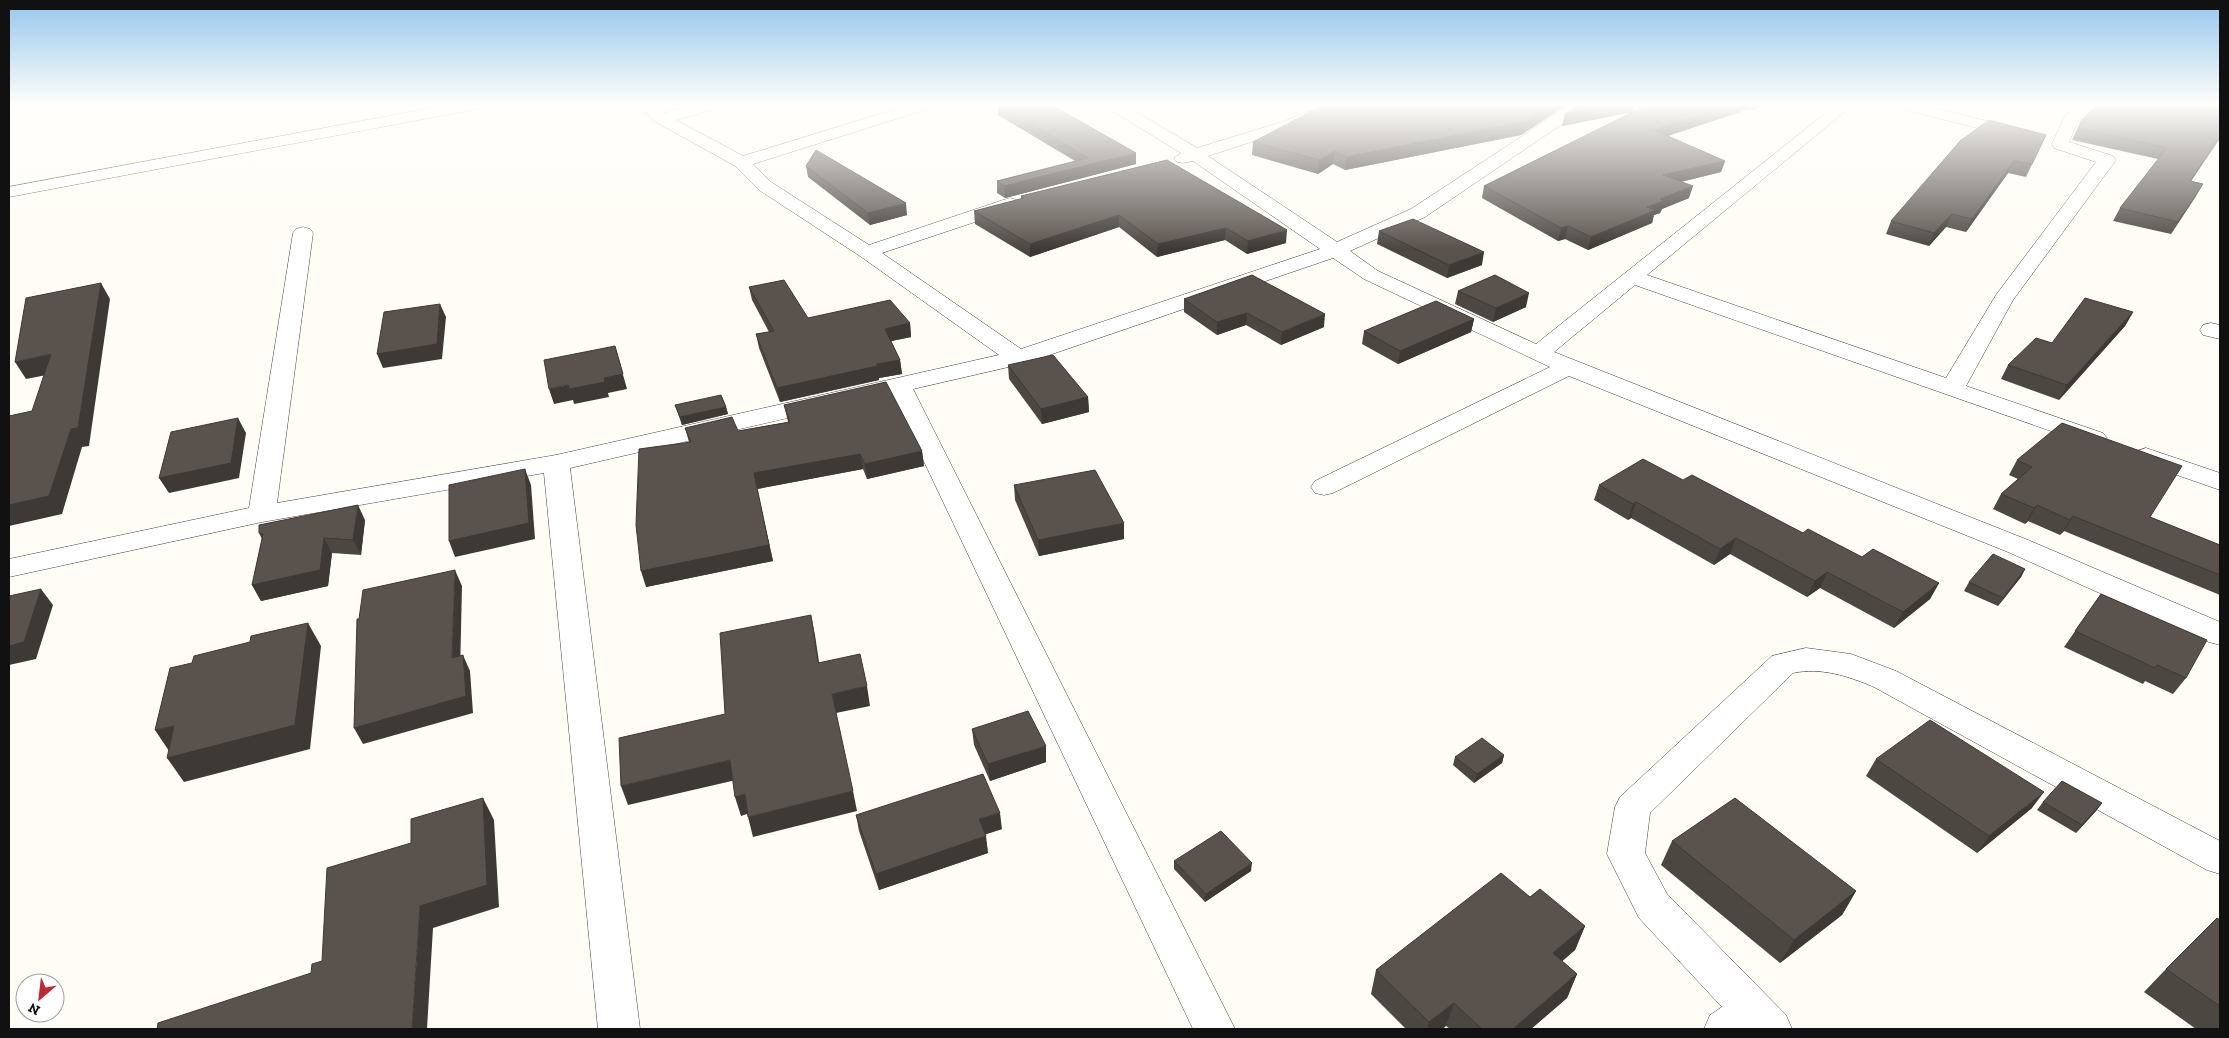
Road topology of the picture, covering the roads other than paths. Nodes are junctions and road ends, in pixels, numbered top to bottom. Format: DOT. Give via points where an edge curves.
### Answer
graph roads {
  1 [pos="219,152"];
  2 [pos="723,152"];
  3 [pos="772,152"];
  4 [pos="1192,152"];
  5 [pos="1204,152"];
  6 [pos="1509,152"];
  7 [pos="1786,152"];
  8 [pos="2085,152"];
  9 [pos="1196,155"];
  10 [pos="741,162"];
  11 [pos="1167,162"];
  12 [pos="9,192"];
  13 [pos="1022,201"];
  14 [pos="303,233"];
  15 [pos="1334,251"];
  16 [pos="867,252"];
  17 [pos="1632,277"];
  18 [pos="1539,353"];
  19 [pos="1018,358"];
  20 [pos="1568,367"];
  21 [pos="900,386"];
  22 [pos="1953,389"];
  23 [pos="556,462"];
  24 [pos="2220,482"];
  25 [pos="1324,487"];
  26 [pos="262,514"];
  27 [pos="9,568"];
  28 [pos="2220,634"];
  29 [pos="2220,859"];
  30 [pos="1750,1023"];
  31 [pos="619,1029"];
  32 [pos="1214,1029"];
  1 -- 12 [label="street"];
  2 -- 10 [label="street"];
  3 -- 10 [label="street"];
  4 -- 9 [label="street"];
  5 -- 9 [label="street"];
  6 -- 15 [label="street" via="1418,213"];
  7 -- 17 [label="street"];
  8 -- 22 [label="street" via="2107,160 2004,299"];
  9 -- 11 [label="street"];
  9 -- 15 [label="street"];
  10 -- 16 [label="street" via="765,186"];
  13 -- 16 [label="street"];
  14 -- 26 [label="street"];
  15 -- 18 [label="street" via="1371,275"];
  15 -- 19 [label="street"];
  16 -- 19 [label="street"];
  17 -- 18 [label="street"];
  17 -- 22 [label="street"];
  18 -- 20 [label="street"];
  19 -- 21 [label="street"];
  20 -- 25 [label="street"];
  20 -- 28 [label="street" via="2018,546"];
  21 -- 23 [label="street"];
  21 -- 32 [label="street"];
  22 -- 24 [label="street"];
  23 -- 26 [label="street"];
  23 -- 31 [label="street"];
  26 -- 27 [label="street"];
  29 -- 30 [label="street" via="1885,679 1851,665 1806,659 1783,664 1632,807 1626,854 1653,906"];
}
